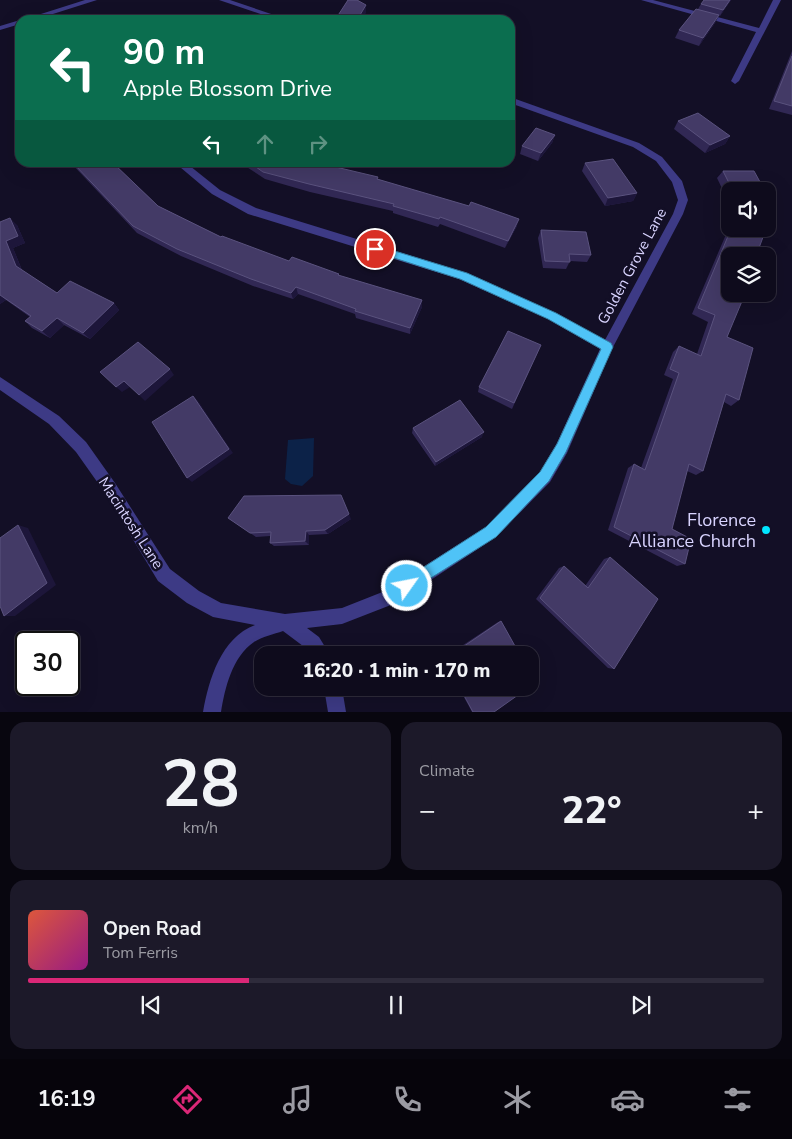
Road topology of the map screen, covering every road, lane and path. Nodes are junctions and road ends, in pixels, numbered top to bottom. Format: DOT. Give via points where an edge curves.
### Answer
graph roads {
  1 [pos="92,0"];
  2 [pos="223,0"];
  3 [pos="645,0"];
  4 [pos="777,0"];
  5 [pos="42,15"];
  6 [pos="270,15"];
  7 [pos="15,24"];
  8 [pos="0,28"];
  9 [pos="760,31"];
  10 [pos="736,81"];
  11 [pos="515,102"];
  12 [pos="184,167"];
  13 [pos="607,347"];
  14 [pos="0,383"];
  15 [pos="285,622"];
  16 [pos="315,646"];
  17 [pos="334,696"];
  18 [pos="212,712"];
  19 [pos="337,712"];
  1 -- 5 [label="street"];
  2 -- 6 [label="street"];
  3 -- 9 [label="street"];
  4 -- 9 [label="street"];
  7 -- 8 [label="street"];
  9 -- 10 [label="street"];
  11 -- 13 [label="street, Golden Grove Lane" via="636,145 659,159 677,181 683,200 678,214"];
  12 -- 13 [label="street" via="216,192 252,211 463,276 552,316"];
  13 -- 15 [label="street, Golden Grove Lane" via="562,448 545,477 491,532 390,597 342,616"];
  14 -- 15 [label="street, Macintosh Lane" via="54,420 81,447 164,575 193,597 219,611"];
  15 -- 16 [label="street, Macintosh Lane"];
  15 -- 18 [label="street" via="248,636 232,654 217,683"];
  17 -- 19 [label="street"];
}
